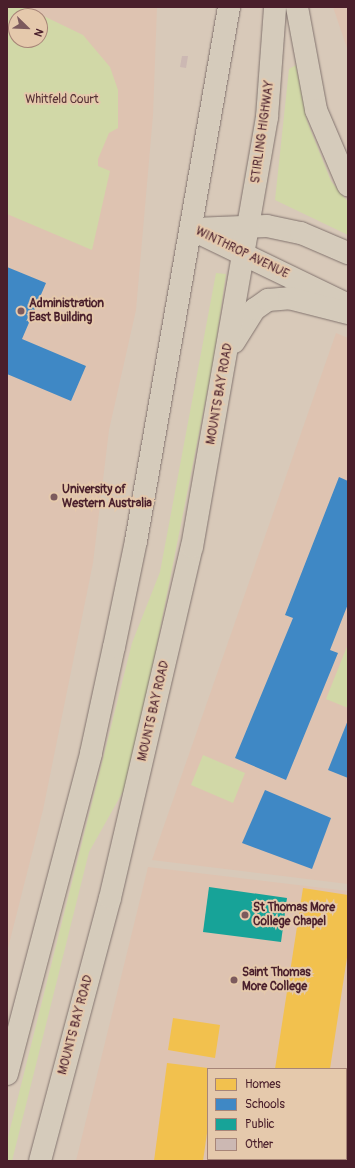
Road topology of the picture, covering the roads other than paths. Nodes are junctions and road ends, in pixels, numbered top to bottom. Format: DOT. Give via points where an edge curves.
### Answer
graph roads {
  1 [pos="229,7"];
  2 [pos="275,7"];
  3 [pos="297,7"];
  4 [pos="348,185"];
  5 [pos="249,227"];
  6 [pos="191,229"];
  7 [pos="348,252"];
  8 [pos="244,256"];
  9 [pos="348,305"];
  10 [pos="348,314"];
  11 [pos="228,354"];
  12 [pos="7,1074"];
  13 [pos="40,1161"];
  1 -- 6 [label="main road"];
  2 -- 5 [label="main road, STIRLING HIGHWAY" via="267,117"];
  3 -- 4 [label="main road" via="316,110"];
  5 -- 6 [label="main road, WINTHROP AVENUE"];
  5 -- 7 [label="main road, WINTHROP AVENUE" via="301,233"];
  5 -- 8 [label="main road, STIRLING HIGHWAY"];
  6 -- 8 [label="main road, WINTHROP AVENUE"];
  6 -- 12 [label="main road" via="136,541 91,753"];
  8 -- 9 [label="main road, WINTHROP AVENUE"];
  8 -- 11 [label="main road, MOUNTS BAY ROAD"];
  10 -- 11 [label="main road" via="289,298 268,300 255,309"];
  11 -- 13 [label="main road, MOUNTS BAY ROAD" via="192,546 149,734"];
}
